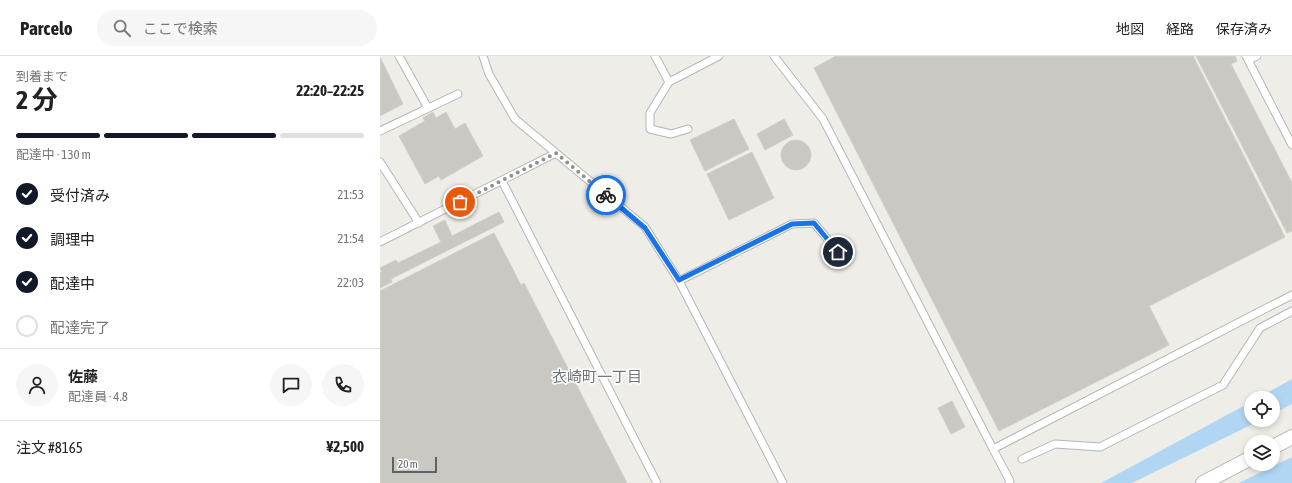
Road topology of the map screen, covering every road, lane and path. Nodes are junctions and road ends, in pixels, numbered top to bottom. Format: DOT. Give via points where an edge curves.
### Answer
graph roads {
  1 [pos="399,56"];
  2 [pos="483,56"];
  3 [pos="655,56"];
  4 [pos="719,56"];
  5 [pos="774,56"];
  6 [pos="1256,56"];
  7 [pos="1247,58"];
  8 [pos="669,82"];
  9 [pos="458,94"];
  10 [pos="428,108"];
  11 [pos="688,130"];
  12 [pos="380,131"];
  13 [pos="1292,146"];
  14 [pos="556,153"];
  15 [pos="380,162"];
  16 [pos="502,181"];
  17 [pos="419,223"];
  18 [pos="380,242"];
  19 [pos="846,261"];
  20 [pos="679,280"];
  21 [pos="1292,296"];
  22 [pos="1292,311"];
  23 [pos="1292,437"];
  24 [pos="1280,443"];
  25 [pos="993,449"];
  26 [pos="1022,459"];
  27 [pos="1244,462"];
  28 [pos="657,483"];
  29 [pos="783,483"];
  30 [pos="1009,483"];
  31 [pos="1203,483"];
  1 -- 10 [label="lane"];
  2 -- 14 [label="lane" via="489,74 515,119"];
  3 -- 8 [label="lane"];
  4 -- 8 [label="lane"];
  5 -- 25 [label="lane" via="823,119"];
  6 -- 7 [label="lane"];
  7 -- 13 [label="lane"];
  8 -- 11 [label="lane" via="650,113 650,129 671,134"];
  9 -- 10 [label="lane"];
  10 -- 12 [label="lane"];
  14 -- 16 [label="lane"];
  14 -- 20 [label="lane" via="645,228"];
  15 -- 17 [label="lane"];
  16 -- 17 [label="lane"];
  16 -- 28 [label="lane"];
  17 -- 18 [label="lane"];
  19 -- 20 [label="lane" via="814,223 792,224"];
  20 -- 29 [label="lane"];
  21 -- 25 [label="lane"];
  22 -- 26 [label="lane" via="1260,328 1223,385 1100,447 1055,444"];
  23 -- 24 [label="street"];
  25 -- 30 [label="lane"];
  27 -- 31 [label="street"];
}
